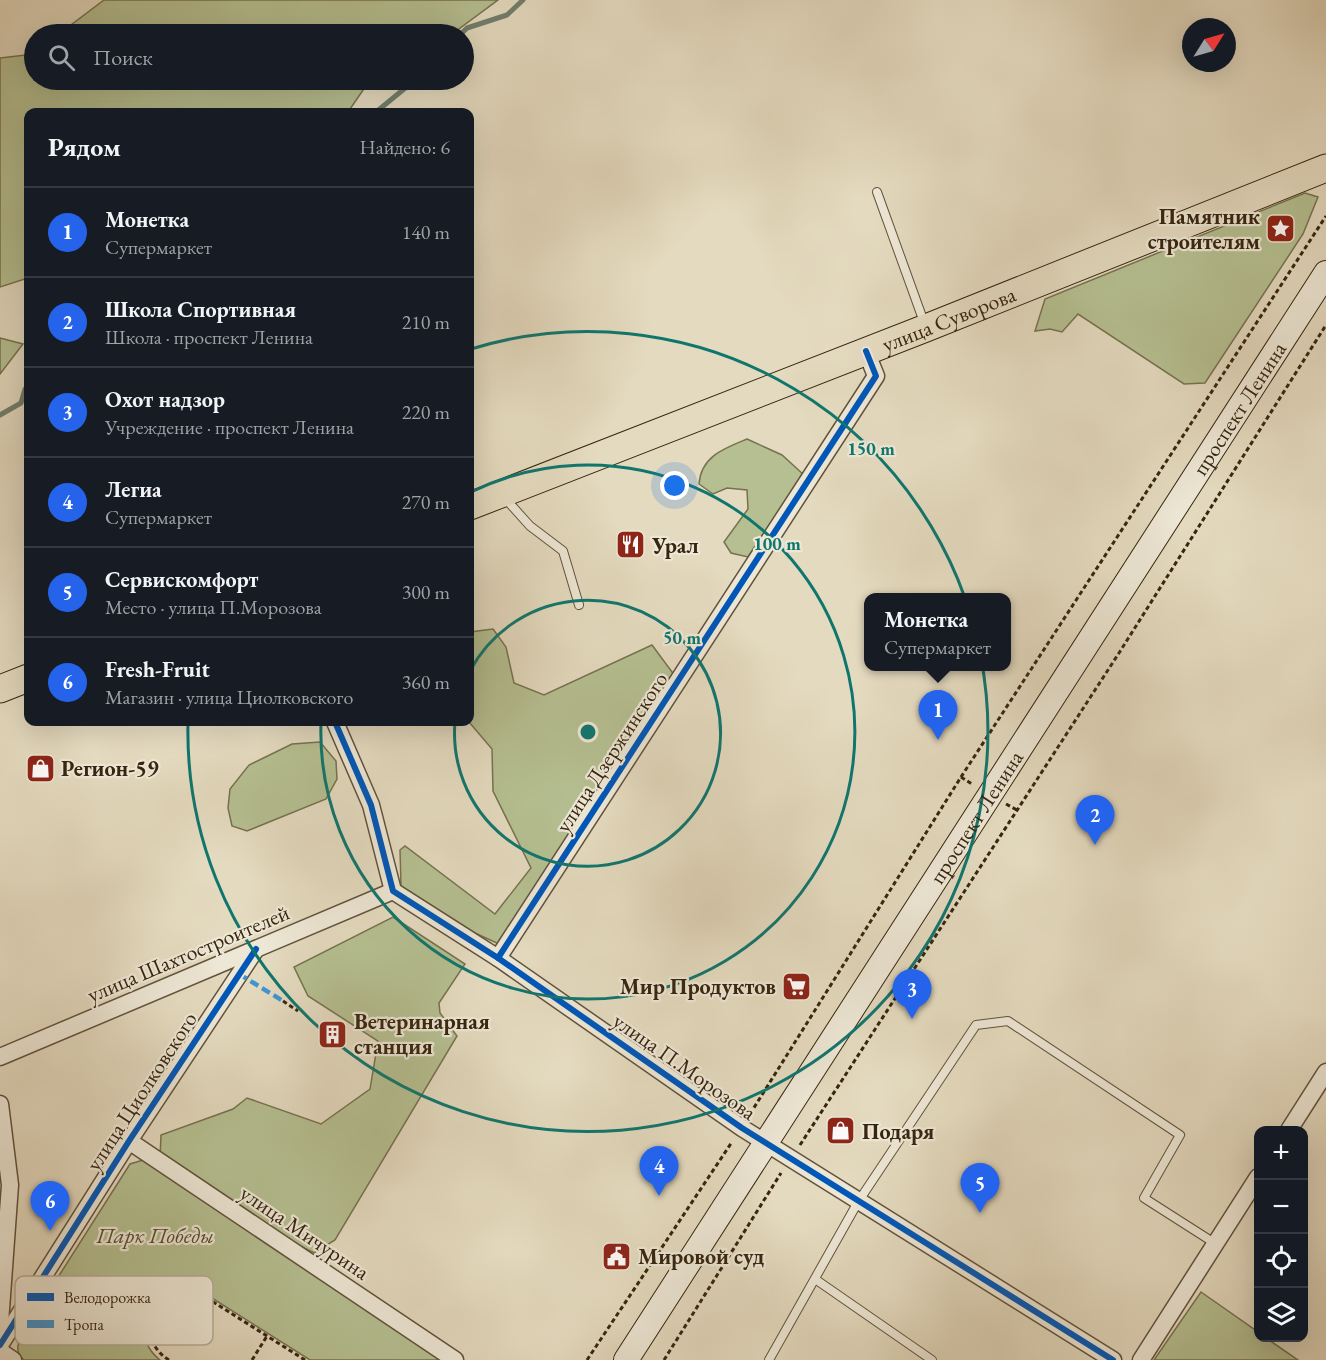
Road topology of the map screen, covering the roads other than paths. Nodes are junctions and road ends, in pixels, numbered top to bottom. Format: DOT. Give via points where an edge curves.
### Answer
graph roads {
  1 [pos="1326,168"];
  2 [pos="877,192"];
  3 [pos="1326,273"];
  4 [pos="926,328"];
  5 [pos="866,351"];
  6 [pos="501,494"];
  7 [pos="474,504"];
  8 [pos="579,605"];
  9 [pos="24,680"];
  10 [pos="0,689"];
  11 [pos="337,726"];
  12 [pos="393,891"];
  13 [pos="256,949"];
  14 [pos="498,958"];
  15 [pos="0,1057"];
  16 [pos="1326,1072"];
  17 [pos="0,1104"];
  18 [pos="1291,1126"];
  19 [pos="129,1141"];
  20 [pos="765,1143"];
  21 [pos="1256,1180"];
  22 [pos="858,1202"];
  23 [pos="1215,1244"];
  24 [pos="44,1276"];
  25 [pos="815,1279"];
  26 [pos="15,1321"];
  27 [pos="0,1323"];
  28 [pos="0,1345"];
  29 [pos="0,1351"];
  30 [pos="13,1360"];
  31 [pos="455,1360"];
  32 [pos="626,1360"];
  33 [pos="769,1360"];
  34 [pos="932,1360"];
  35 [pos="1113,1360"];
  36 [pos="1141,1360"];
  1 -- 4 [label="main road, улица Суворова"];
  2 -- 4 [label="lane"];
  3 -- 20 [label="main road, проспект Ленина"];
  4 -- 5 [label="main road, улица Суворова"];
  5 -- 6 [label="main road, улица Суворова"];
  5 -- 14 [label="street, улица Дзержинского" via="876,376"];
  6 -- 7 [label="main road, улица Суворова"];
  6 -- 8 [label="lane" via="530,526 563,551"];
  9 -- 10 [label="main road"];
  11 -- 12 [label="street" via="372,805"];
  12 -- 13 [label="street, улица Шахтостроителей"];
  12 -- 14 [label="street, улица П.Морозова"];
  13 -- 15 [label="street, улица Шахтостроителей"];
  13 -- 19 [label="street, улица Циолковского"];
  14 -- 20 [label="street, улица П.Морозова"];
  16 -- 18 [label="street"];
  17 -- 27 [label="street" via="10,1185"];
  19 -- 24 [label="street, улица Циолковского"];
  19 -- 31 [label="street, улица Мичурина"];
  20 -- 22 [label="street, улица П.Морозова"];
  20 -- 32 [label="main road, проспект Ленина"];
  21 -- 23 [label="street"];
  22 -- 23 [label="lane" via="976,1025 1008,1021 1180,1134 1144,1198"];
  22 -- 25 [label="lane"];
  22 -- 35 [label="street, улица П.Морозова"];
  23 -- 36 [label="street"];
  25 -- 33 [label="lane"];
  25 -- 34 [label="lane"];
  26 -- 28 [label="street, улица Циолковского"];
  29 -- 30 [label="street"];
}
